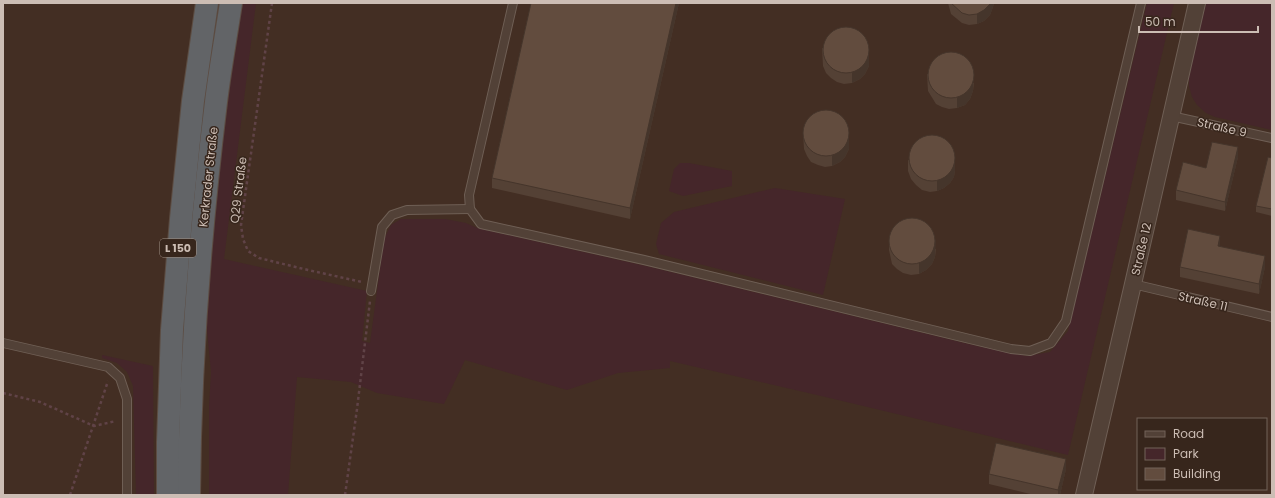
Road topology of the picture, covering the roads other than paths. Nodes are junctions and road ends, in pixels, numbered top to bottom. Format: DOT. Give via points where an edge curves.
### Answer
graph roads {
  1 [pos="208,3"];
  2 [pos="231,3"];
  3 [pos="513,3"];
  4 [pos="1141,3"];
  5 [pos="1198,3"];
  6 [pos="1171,116"];
  7 [pos="1272,138"];
  8 [pos="470,210"];
  9 [pos="1134,284"];
  10 [pos="371,287"];
  11 [pos="1272,317"];
  12 [pos="3,343"];
  13 [pos="127,495"];
  14 [pos="168,495"];
  15 [pos="189,495"];
  16 [pos="1084,495"];
  1 -- 14 [label="highway, Kerkrader Straße / L 150" via="192,108 181,219 172,330"];
  2 -- 15 [label="highway, Kerkrader Straße / L 150" via="216,101 203,234 194,340"];
  3 -- 8 [label="lane" via="469,195"];
  4 -- 8 [label="lane" via="1066,321 1051,343 1030,351 1011,349 644,260 481,224"];
  5 -- 6 [label="street, Straße 12"];
  6 -- 7 [label="lane, Straße 9"];
  6 -- 9 [label="street, Straße 12"];
  8 -- 10 [label="lane" via="407,210 392,215 382,226"];
  9 -- 11 [label="lane, Straße 11"];
  9 -- 16 [label="street, Straße 12"];
  12 -- 13 [label="lane" via="108,367 120,378 127,399"];
}
